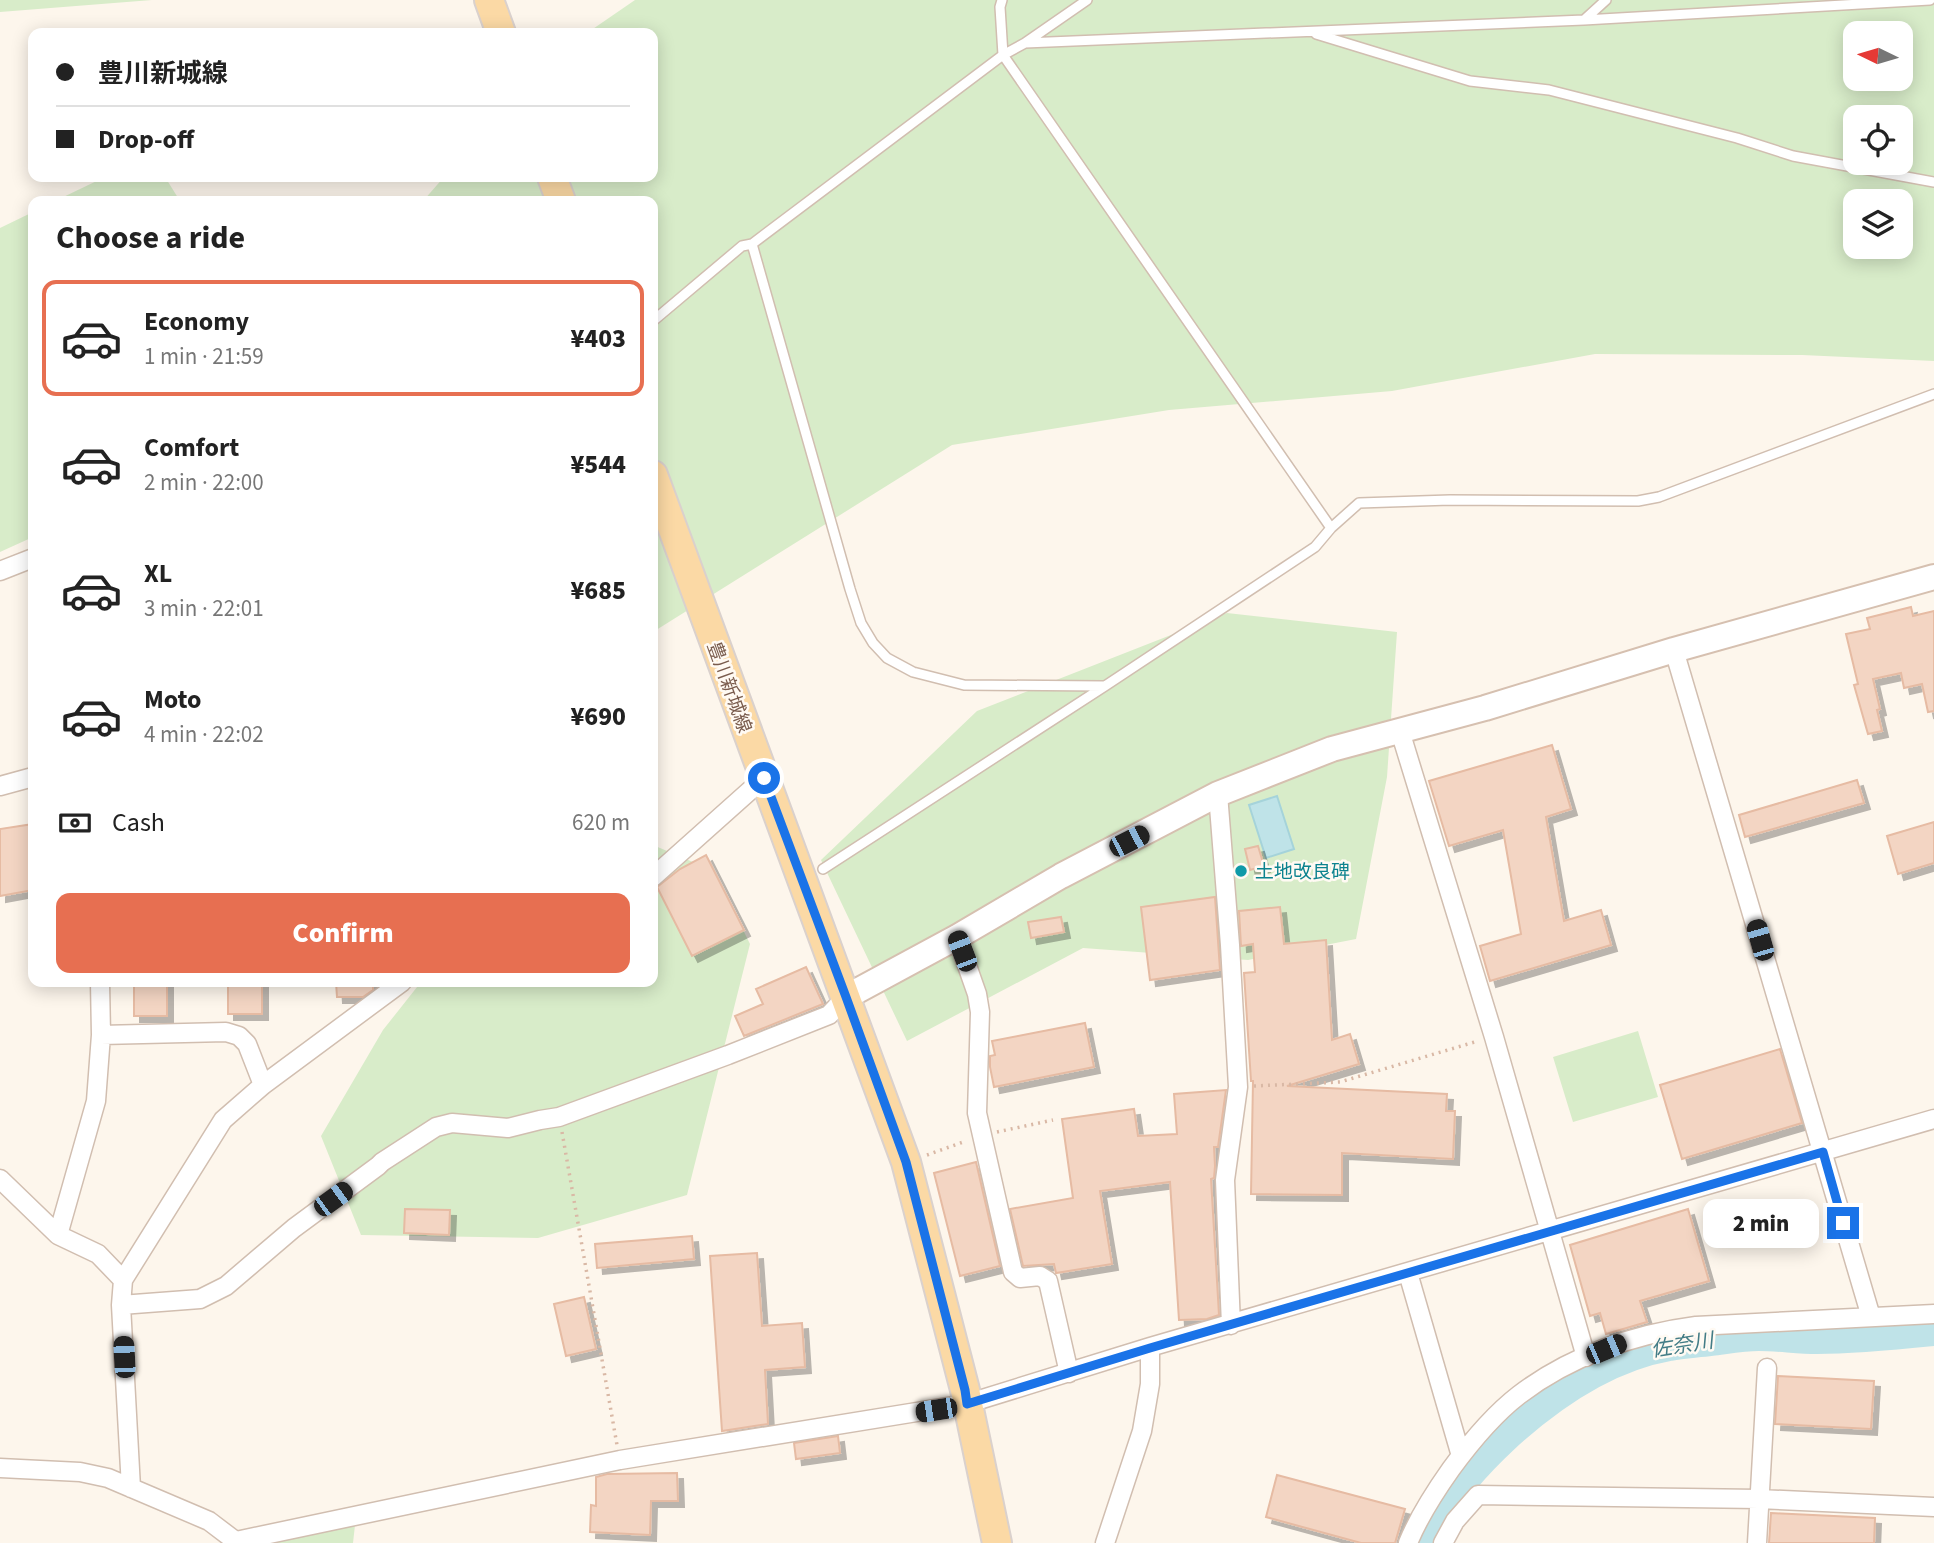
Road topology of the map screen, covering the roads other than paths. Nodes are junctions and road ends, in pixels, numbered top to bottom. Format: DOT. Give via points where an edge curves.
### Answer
graph roads {
  1 [pos="489,0"];
  2 [pos="1002,0"];
  3 [pos="1087,0"];
  4 [pos="1605,0"];
  5 [pos="1930,0"];
  6 [pos="1584,20"];
  7 [pos="499,28"];
  8 [pos="1308,32"];
  9 [pos="1025,43"];
  10 [pos="1003,55"];
  11 [pos="1934,182"];
  12 [pos="752,244"];
  13 [pos="658,317"];
  14 [pos="1934,394"];
  15 [pos="658,489"];
  16 [pos="1331,528"];
  17 [pos="28,560"];
  18 [pos="0,571"];
  19 [pos="1934,577"];
  20 [pos="1674,650"];
  21 [pos="1105,686"];
  22 [pos="1400,731"];
  23 [pos="28,778"];
  24 [pos="764,778"];
  25 [pos="0,786"];
  26 [pos="1219,794"];
  27 [pos="823,869"];
  28 [pos="658,873"];
  29 [pos="957,937"];
  30 [pos="100,987"];
  31 [pos="395,987"];
  32 [pos="846,997"];
  33 [pos="101,1035"];
  34 [pos="263,1085"];
  35 [pos="1934,1119"];
  36 [pos="1823,1152"];
  37 [pos="0,1180"];
  38 [pos="1550,1231"];
  39 [pos="58,1235"];
  40 [pos="1408,1273"];
  41 [pos="123,1280"];
  42 [pos="121,1305"];
  43 [pos="1934,1314"];
  44 [pos="1871,1317"];
  45 [pos="1231,1325"];
  46 [pos="1150,1348"];
  47 [pos="1586,1357"];
  48 [pos="1767,1368"];
  49 [pos="1069,1373"];
  50 [pos="967,1404"];
  51 [pos="1461,1456"];
  52 [pos="0,1468"];
  53 [pos="131,1488"];
  54 [pos="1759,1499"];
  55 [pos="1934,1507"];
  56 [pos="237,1542"];
  57 [pos="997,1543"];
  58 [pos="1105,1543"];
  59 [pos="1408,1543"];
  60 [pos="1443,1543"];
  61 [pos="1758,1543"];
  1 -- 7 [label="main road"];
  2 -- 10 [label="lane"];
  3 -- 9 [label="lane"];
  4 -- 6 [label="lane"];
  5 -- 6 [label="lane"];
  6 -- 8 [label="lane"];
  8 -- 9 [label="lane"];
  8 -- 11 [label="lane" via="1470,81 1549,90 1793,156"];
  9 -- 10 [label="lane"];
  10 -- 12 [label="lane"];
  10 -- 16 [label="lane"];
  12 -- 13 [label="lane" via="742,246"];
  12 -- 21 [label="lane" via="850,589 873,643 913,672 964,685"];
  14 -- 16 [label="lane" via="1659,497 1638,501 1359,503"];
  15 -- 24 [label="main road, 豊川新城線"];
  16 -- 21 [label="lane" via="1315,547"];
  17 -- 18 [label="street"];
  19 -- 20 [label="street"];
  20 -- 22 [label="street"];
  20 -- 36 [label="street"];
  21 -- 27 [label="lane"];
  22 -- 26 [label="street" via="1332,749"];
  22 -- 38 [label="street"];
  23 -- 25 [label="street"];
  24 -- 28 [label="street"];
  24 -- 32 [label="main road, 豊川新城線"];
  26 -- 29 [label="street" via="1061,876"];
  26 -- 45 [label="street" via="1238,1087 1225,1180"];
  29 -- 32 [label="street"];
  29 -- 49 [label="street" via="977,994 977,1113 1013,1272 1020,1278 1040,1276 1048,1281"];
  30 -- 33 [label="street"];
  31 -- 34 [label="street"];
  32 -- 42 [label="street" via="829,1015 559,1117 508,1128 436,1127 294,1228 226,1286 200,1299"];
  32 -- 50 [label="main road, 豊川新城線" via="906,1162"];
  33 -- 34 [label="street" via="226,1032 239,1036 247,1044"];
  33 -- 39 [label="street" via="96,1101"];
  34 -- 41 [label="street" via="223,1120"];
  35 -- 36 [label="street"];
  36 -- 38 [label="street"];
  36 -- 44 [label="street"];
  37 -- 39 [label="street"];
  38 -- 40 [label="street"];
  38 -- 47 [label="street"];
  39 -- 41 [label="street" via="98,1254"];
  40 -- 45 [label="street"];
  40 -- 51 [label="street"];
  41 -- 42 [label="street"];
  42 -- 53 [label="street"];
  43 -- 44 [label="street"];
  44 -- 47 [label="street" via="1666,1330 1625,1340"];
  45 -- 46 [label="street"];
  46 -- 49 [label="street"];
  46 -- 58 [label="street" via="1142,1431"];
  47 -- 51 [label="street" via="1519,1395"];
  48 -- 54 [label="street"];
  49 -- 50 [label="street"];
  50 -- 56 [label="street" via="620,1460"];
  50 -- 57 [label="main road, 豊川新城線"];
  51 -- 59 [label="street" via="1418,1519"];
  52 -- 53 [label="street" via="80,1472"];
  53 -- 56 [label="street" via="209,1521"];
  54 -- 55 [label="street"];
  54 -- 60 [label="street" via="1478,1495"];
  54 -- 61 [label="street"];
}
